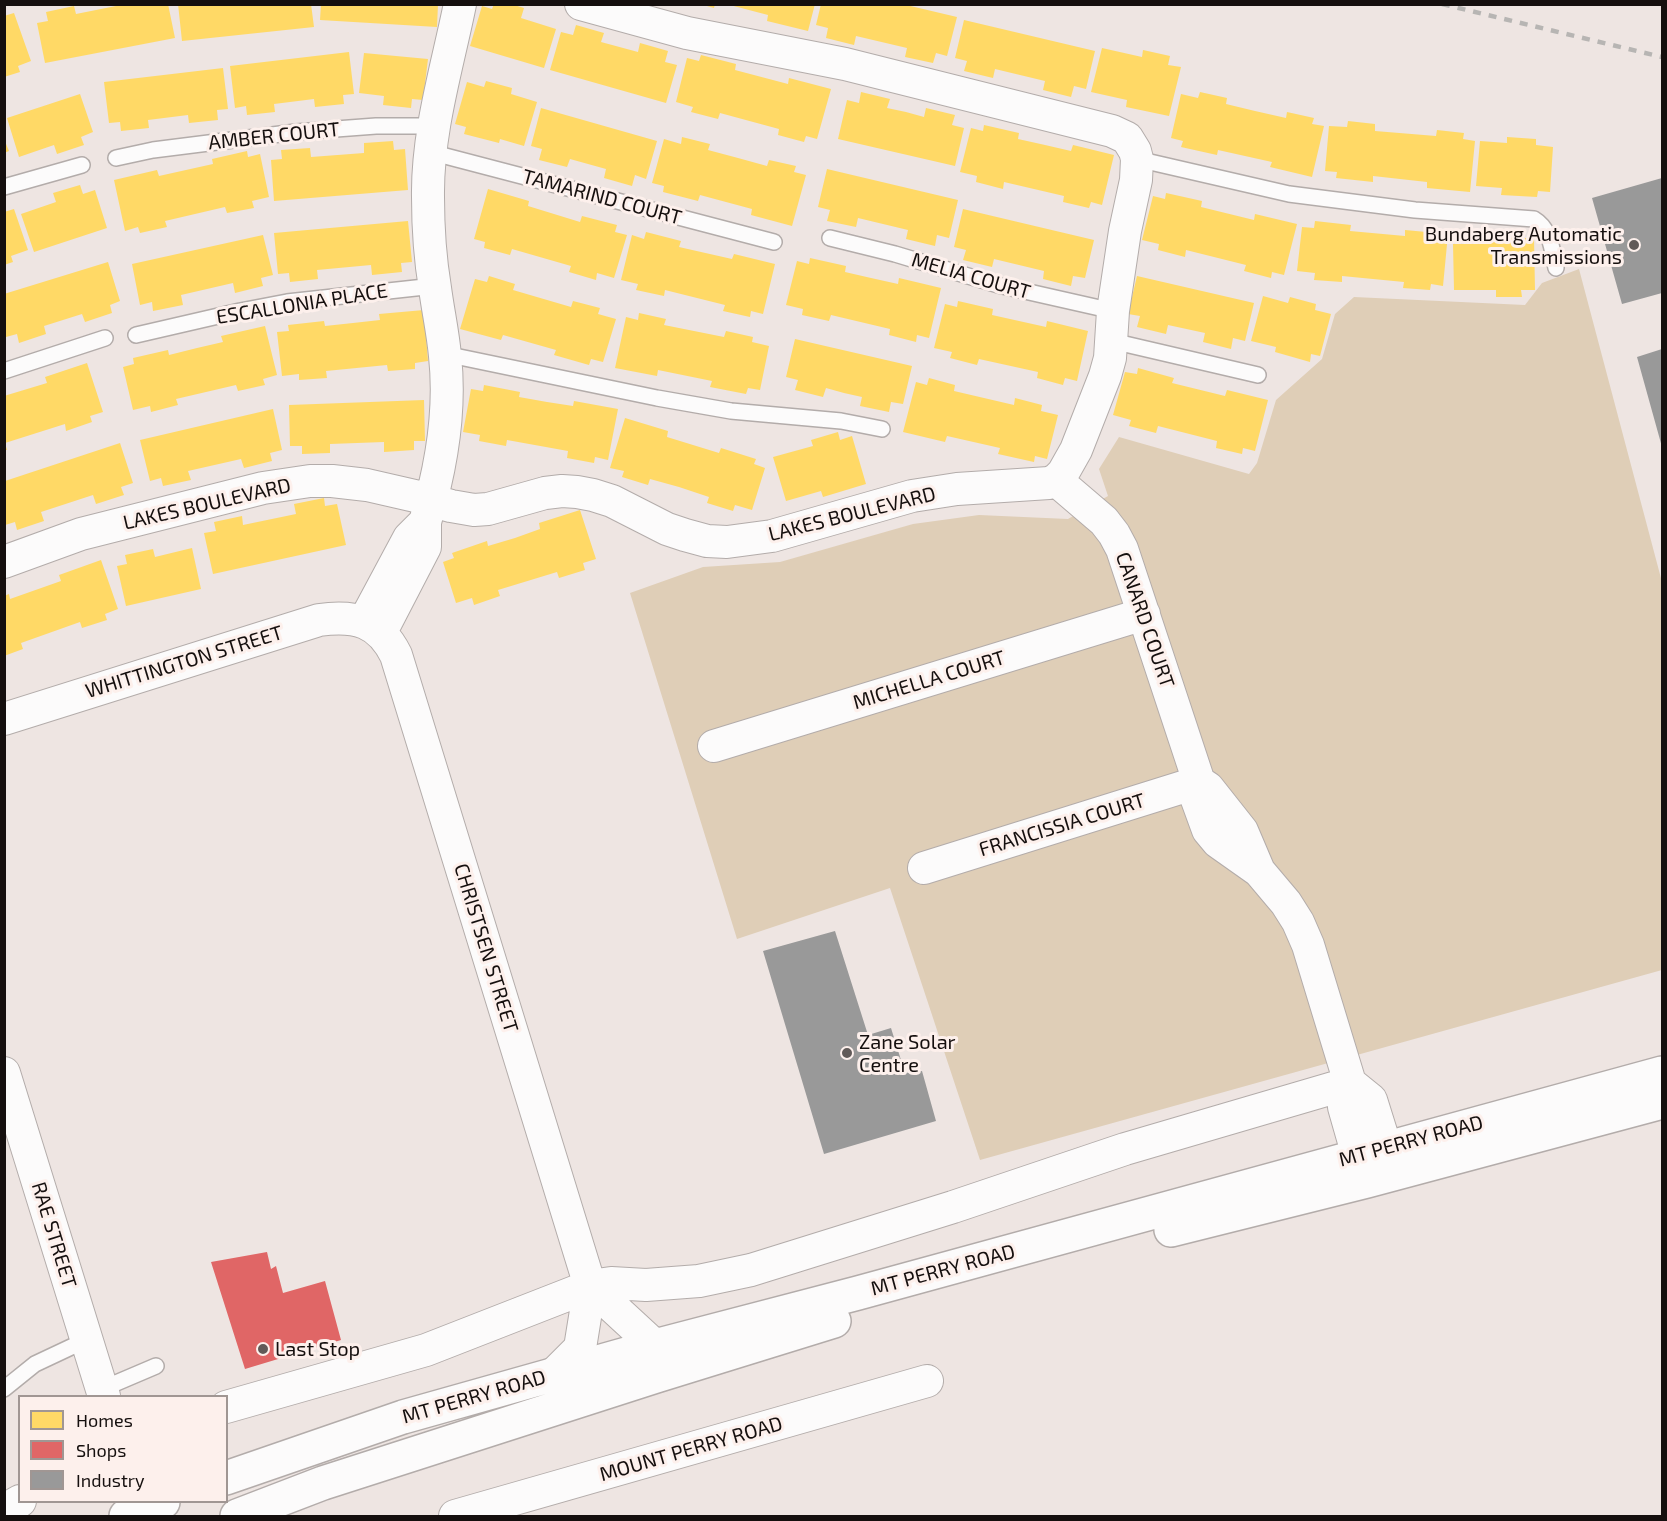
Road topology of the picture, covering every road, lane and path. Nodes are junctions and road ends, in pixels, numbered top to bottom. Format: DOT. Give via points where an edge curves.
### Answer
graph roads {
  1 [pos="460,4"];
  2 [pos="581,4"];
  3 [pos="432,139"];
  4 [pos="116,158"];
  5 [pos="1137,159"];
  6 [pos="82,165"];
  7 [pos="4,187"];
  8 [pos="830,238"];
  9 [pos="774,242"];
  10 [pos="1556,268"];
  11 [pos="434,286"];
  12 [pos="1112,326"];
  13 [pos="136,335"];
  14 [pos="105,338"];
  15 [pos="445,354"];
  16 [pos="4,371"];
  17 [pos="1258,375"];
  18 [pos="882,429"];
  19 [pos="1056,480"];
  20 [pos="428,512"];
  21 [pos="4,562"];
  22 [pos="1144,614"];
  23 [pos="372,627"];
  24 [pos="4,719"];
  25 [pos="714,746"];
  26 [pos="1199,782"];
  27 [pos="924,868"];
  28 [pos="4,1073"];
  29 [pos="1662,1073"];
  30 [pos="1350,1083"];
  31 [pos="1662,1102"];
  32 [pos="1376,1165"];
  33 [pos="590,1286"];
  34 [pos="86,1340"];
  35 [pos="655,1346"];
  36 [pos="156,1366"];
  37 [pos="553,1375"];
  38 [pos="927,1381"];
  39 [pos="4,1389"];
  40 [pos="103,1393"];
  41 [pos="228,1406"];
  42 [pos="228,1477"];
  43 [pos="18,1502"];
  44 [pos="4,1510"];
  45 [pos="237,1516"];
  46 [pos="455,1516"];
  1 -- 3 [label="street"];
  2 -- 5 [label="street" via="687,33 845,64 1112,131 1127,138"];
  3 -- 4 [label="lane, AMBER COURT" via="376,126 296,132"];
  3 -- 9 [label="lane, TAMARIND COURT"];
  3 -- 11 [label="street" via="428,195"];
  5 -- 10 [label="lane" via="1289,194 1415,210 1534,219 1548,234"];
  5 -- 12 [label="street"];
  6 -- 7 [label="lane"];
  8 -- 12 [label="lane, MELIA COURT" via="998,285"];
  11 -- 13 [label="lane, ESCALLONIA PLACE" via="288,302"];
  11 -- 15 [label="street"];
  12 -- 17 [label="lane, MELIA COURT"];
  12 -- 19 [label="street" via="1105,376 1076,450"];
  14 -- 16 [label="lane"];
  15 -- 18 [label="lane" via="731,411 841,421"];
  15 -- 20 [label="street" via="446,409"];
  19 -- 20 [label="street, LAKES BOULEVARD" via="912,496 772,536 727,542 685,535 612,501 577,492 545,493 488,509 451,506"];
  19 -- 22 [label="street, CANARD COURT" via="1114,534"];
  20 -- 21 [label="street, LAKES BOULEVARD" via="366,485 332,481 288,483 81,534"];
  20 -- 23 [label="street" via="409,538"];
  22 -- 25 [label="street, MICHELLA COURT"];
  22 -- 26 [label="street, CANARD COURT"];
  23 -- 24 [label="street, WHITTINGTON STREET" via="342,618 319,620"];
  23 -- 33 [label="street, CHRISTSEN STREET" via="389,642 396,655"];
  26 -- 27 [label="street, FRANCISSIA COURT"];
  26 -- 30 [label="street" via="1242,831 1259,872 1298,922"];
  28 -- 34 [label="street, RAE STREET"];
  29 -- 32 [label="main road, MT PERRY ROAD"];
  30 -- 32 [label="street" via="1371,1100"];
  30 -- 33 [label="street" via="1125,1149 751,1270 699,1281"];
  31 -- 32 [label="main road, MT PERRY ROAD"];
  32 -- 35 [label="main road, MT PERRY ROAD"];
  32 -- 45 [label="main road, MT PERRY ROAD" via="971,1279 656,1376 323,1483"];
  33 -- 35 [label="street"];
  33 -- 37 [label="street, CHRISTSEN STREET" via="580,1348"];
  33 -- 41 [label="street" via="426,1350"];
  34 -- 39 [label="lane" via="35,1364"];
  34 -- 40 [label="street, RAE STREET"];
  35 -- 37 [label="main road, MT PERRY ROAD"];
  36 -- 40 [label="lane"];
  37 -- 42 [label="main road, MT PERRY ROAD" via="403,1417"];
  38 -- 46 [label="street, MOUNT PERRY ROAD"];
  43 -- 44 [label="street"];
}
